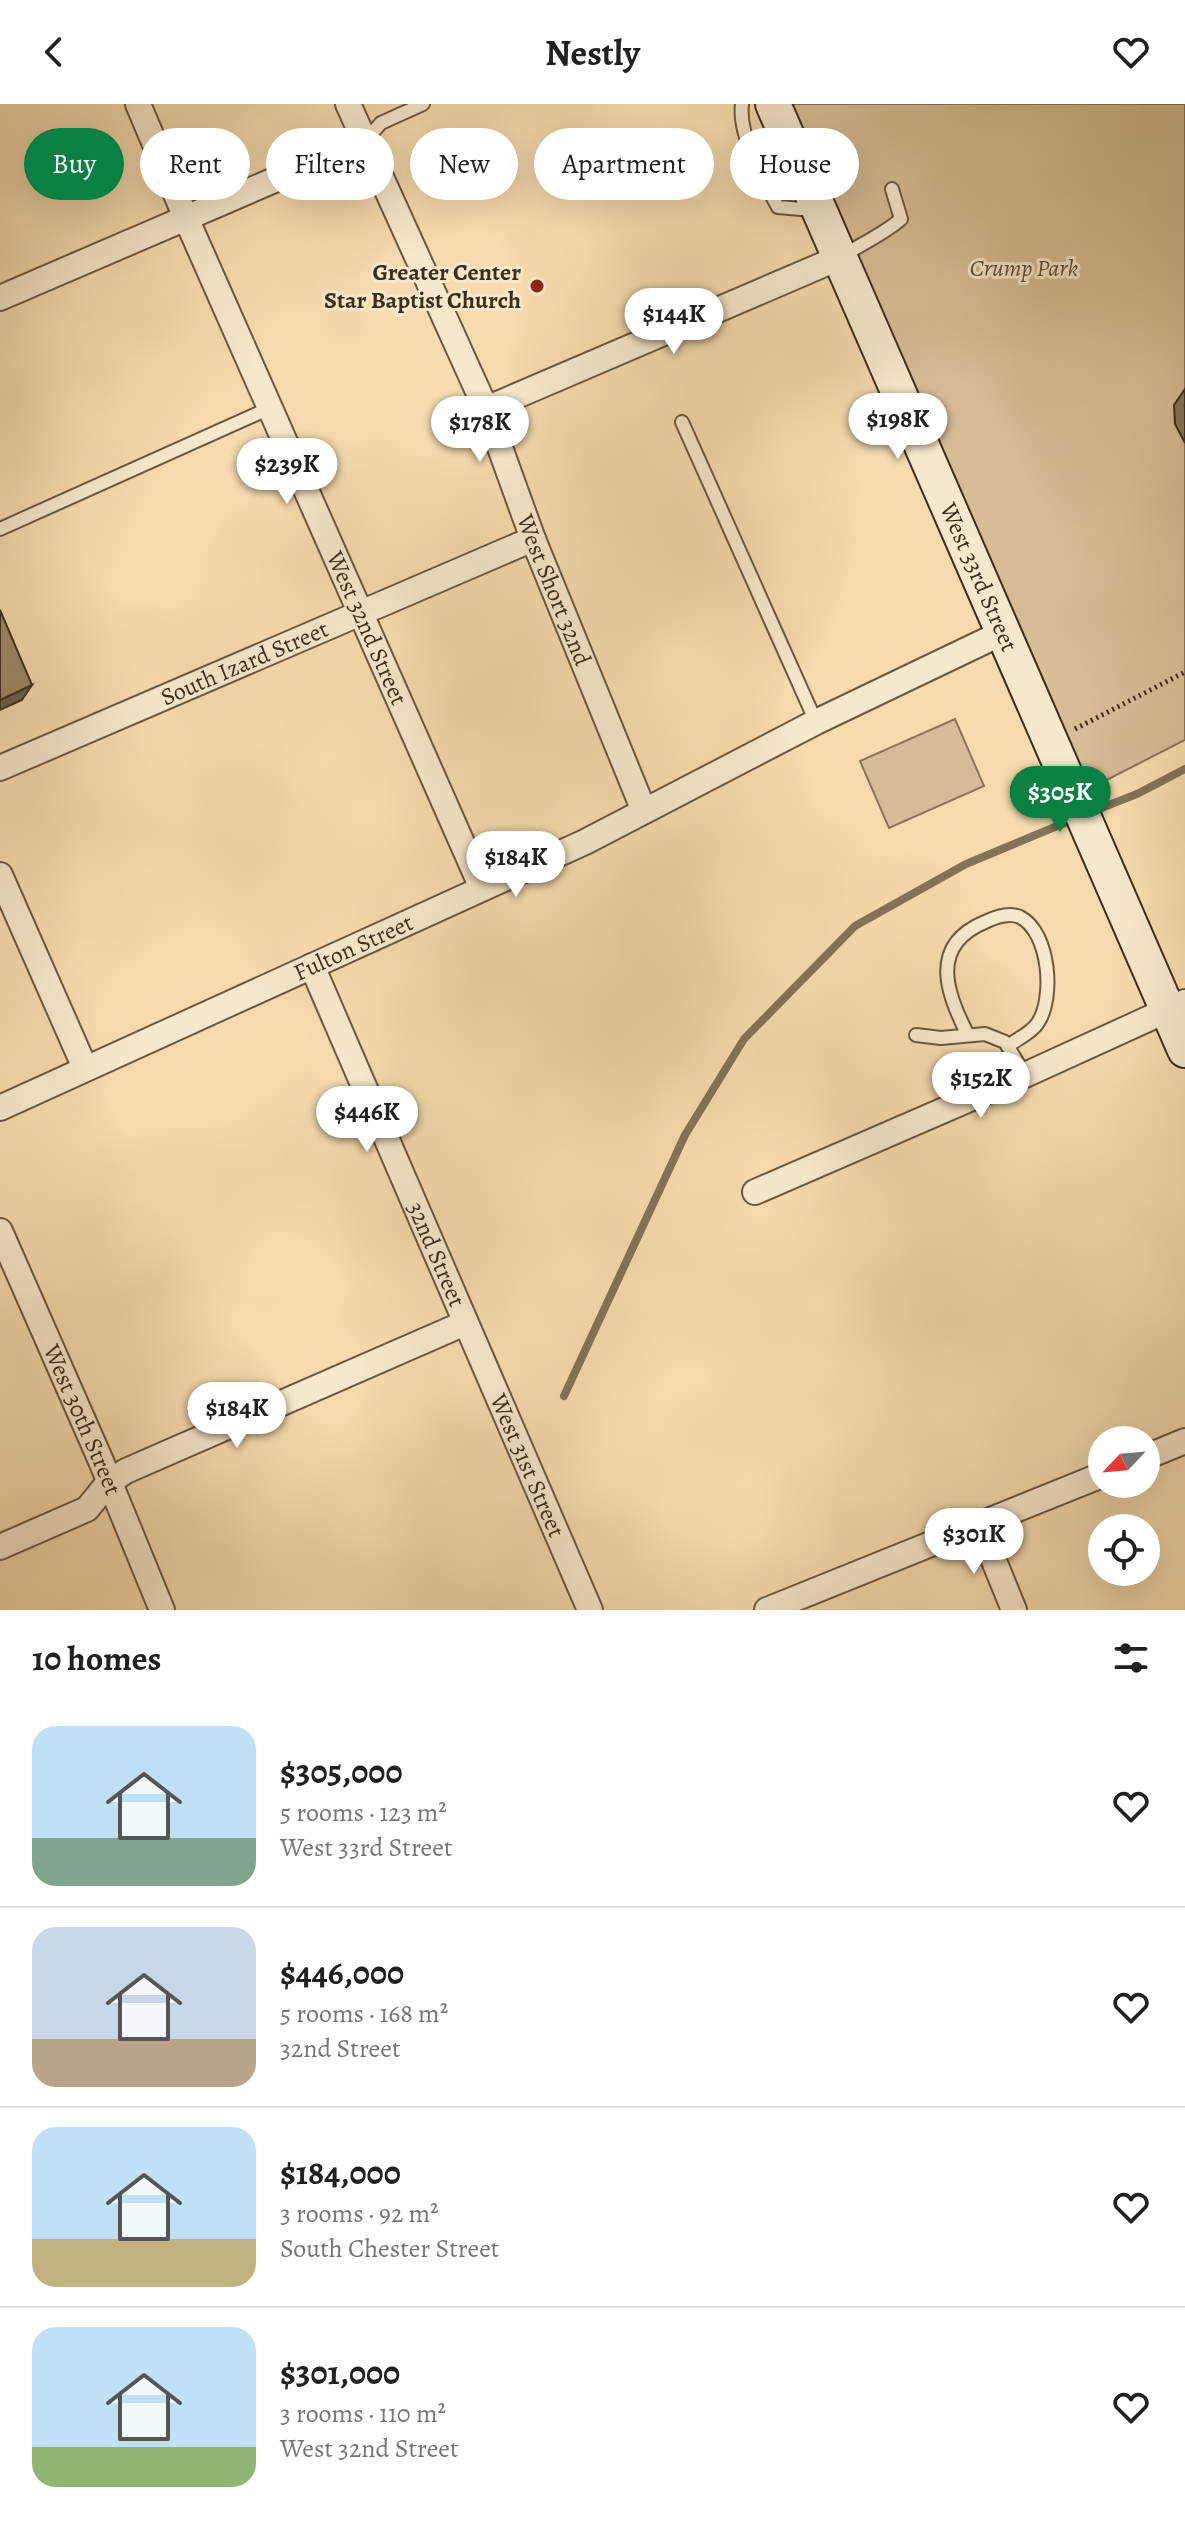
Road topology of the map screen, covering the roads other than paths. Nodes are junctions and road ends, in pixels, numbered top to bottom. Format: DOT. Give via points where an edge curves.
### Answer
graph roads {
  1 [pos="138,104"];
  2 [pos="348,104"];
  3 [pos="423,104"];
  4 [pos="742,104"];
  5 [pos="773,104"];
  6 [pos="359,128"];
  7 [pos="377,128"];
  8 [pos="266,184"];
  9 [pos="892,189"];
  10 [pos="392,200"];
  11 [pos="821,211"];
  12 [pos="186,218"];
  13 [pos="841,257"];
  14 [pos="0,298"];
  15 [pos="270,408"];
  16 [pos="486,409"];
  17 [pos="682,422"];
  18 [pos="0,529"];
  19 [pos="533,539"];
  20 [pos="361,615"];
  21 [pos="1004,632"];
  22 [pos="816,722"];
  23 [pos="0,768"];
  24 [pos="644,811"];
  25 [pos="0,875"];
  26 [pos="482,888"];
  27 [pos="312,966"];
  28 [pos="1176,1006"];
  29 [pos="916,1035"];
  30 [pos="968,1035"];
  31 [pos="1008,1046"];
  32 [pos="1185,1050"];
  33 [pos="85,1068"];
  34 [pos="1025,1075"];
  35 [pos="0,1108"];
  36 [pos="755,1192"];
  37 [pos="0,1231"];
  38 [pos="465,1323"];
  39 [pos="1185,1441"];
  40 [pos="1160,1451"];
  41 [pos="1088,1481"];
  42 [pos="109,1482"];
  43 [pos="979,1524"];
  44 [pos="0,1547"];
  45 [pos="162,1610"];
  46 [pos="590,1610"];
  47 [pos="767,1610"];
  48 [pos="1014,1610"];
  1 -- 12 [label="street, West 32nd Street"];
  2 -- 6 [label="street, West Short 32nd"];
  3 -- 7 [label="lane"];
  4 -- 11 [label="lane" via="758,172 778,207"];
  5 -- 11 [label="street, West 33rd Street"];
  8 -- 12 [label="street"];
  9 -- 13 [label="lane" via="901,219"];
  10 -- 16 [label="street, West Short 32nd"];
  11 -- 13 [label="street, West 33rd Street"];
  12 -- 14 [label="street"];
  12 -- 15 [label="street, West 32nd Street"];
  13 -- 16 [label="street"];
  13 -- 21 [label="street, West 33rd Street"];
  15 -- 18 [label="lane"];
  15 -- 20 [label="street, West 32nd Street"];
  16 -- 19 [label="street, West Short 32nd"];
  17 -- 22 [label="lane"];
  19 -- 20 [label="street, South Izard Street"];
  19 -- 24 [label="street, West Short 32nd"];
  20 -- 23 [label="street, South Izard Street"];
  20 -- 26 [label="street, West 32nd Street"];
  21 -- 22 [label="street, Fulton Street"];
  21 -- 28 [label="street, West 33rd Street" via="1098,847"];
  22 -- 24 [label="street, Fulton Street"];
  24 -- 26 [label="street, Fulton Street"];
  25 -- 33 [label="street"];
  26 -- 27 [label="street, Fulton Street"];
  27 -- 33 [label="street, Fulton Street"];
  27 -- 38 [label="street, 32nd Street"];
  28 -- 32 [label="street, West 33rd Street"];
  28 -- 34 [label="street"];
  29 -- 30 [label="lane"];
  30 -- 31 [label="lane" via="985,1034"];
  30 -- 31 [label="lane" via="950,993 947,964 952,947 977,925 1001,915 1020,917 1041,946 1049,994 1036,1027"];
  31 -- 34 [label="lane"];
  33 -- 35 [label="street, Fulton Street"];
  34 -- 36 [label="street"];
  37 -- 42 [label="street, West 30th Street"];
  38 -- 42 [label="street"];
  38 -- 46 [label="street, West 31st Street"];
  39 -- 40 [label="street"];
  41 -- 43 [label="street"];
  42 -- 44 [label="street" via="87,1509"];
  42 -- 45 [label="street, West 30th Street"];
  43 -- 47 [label="street"];
  43 -- 48 [label="street"];
}
